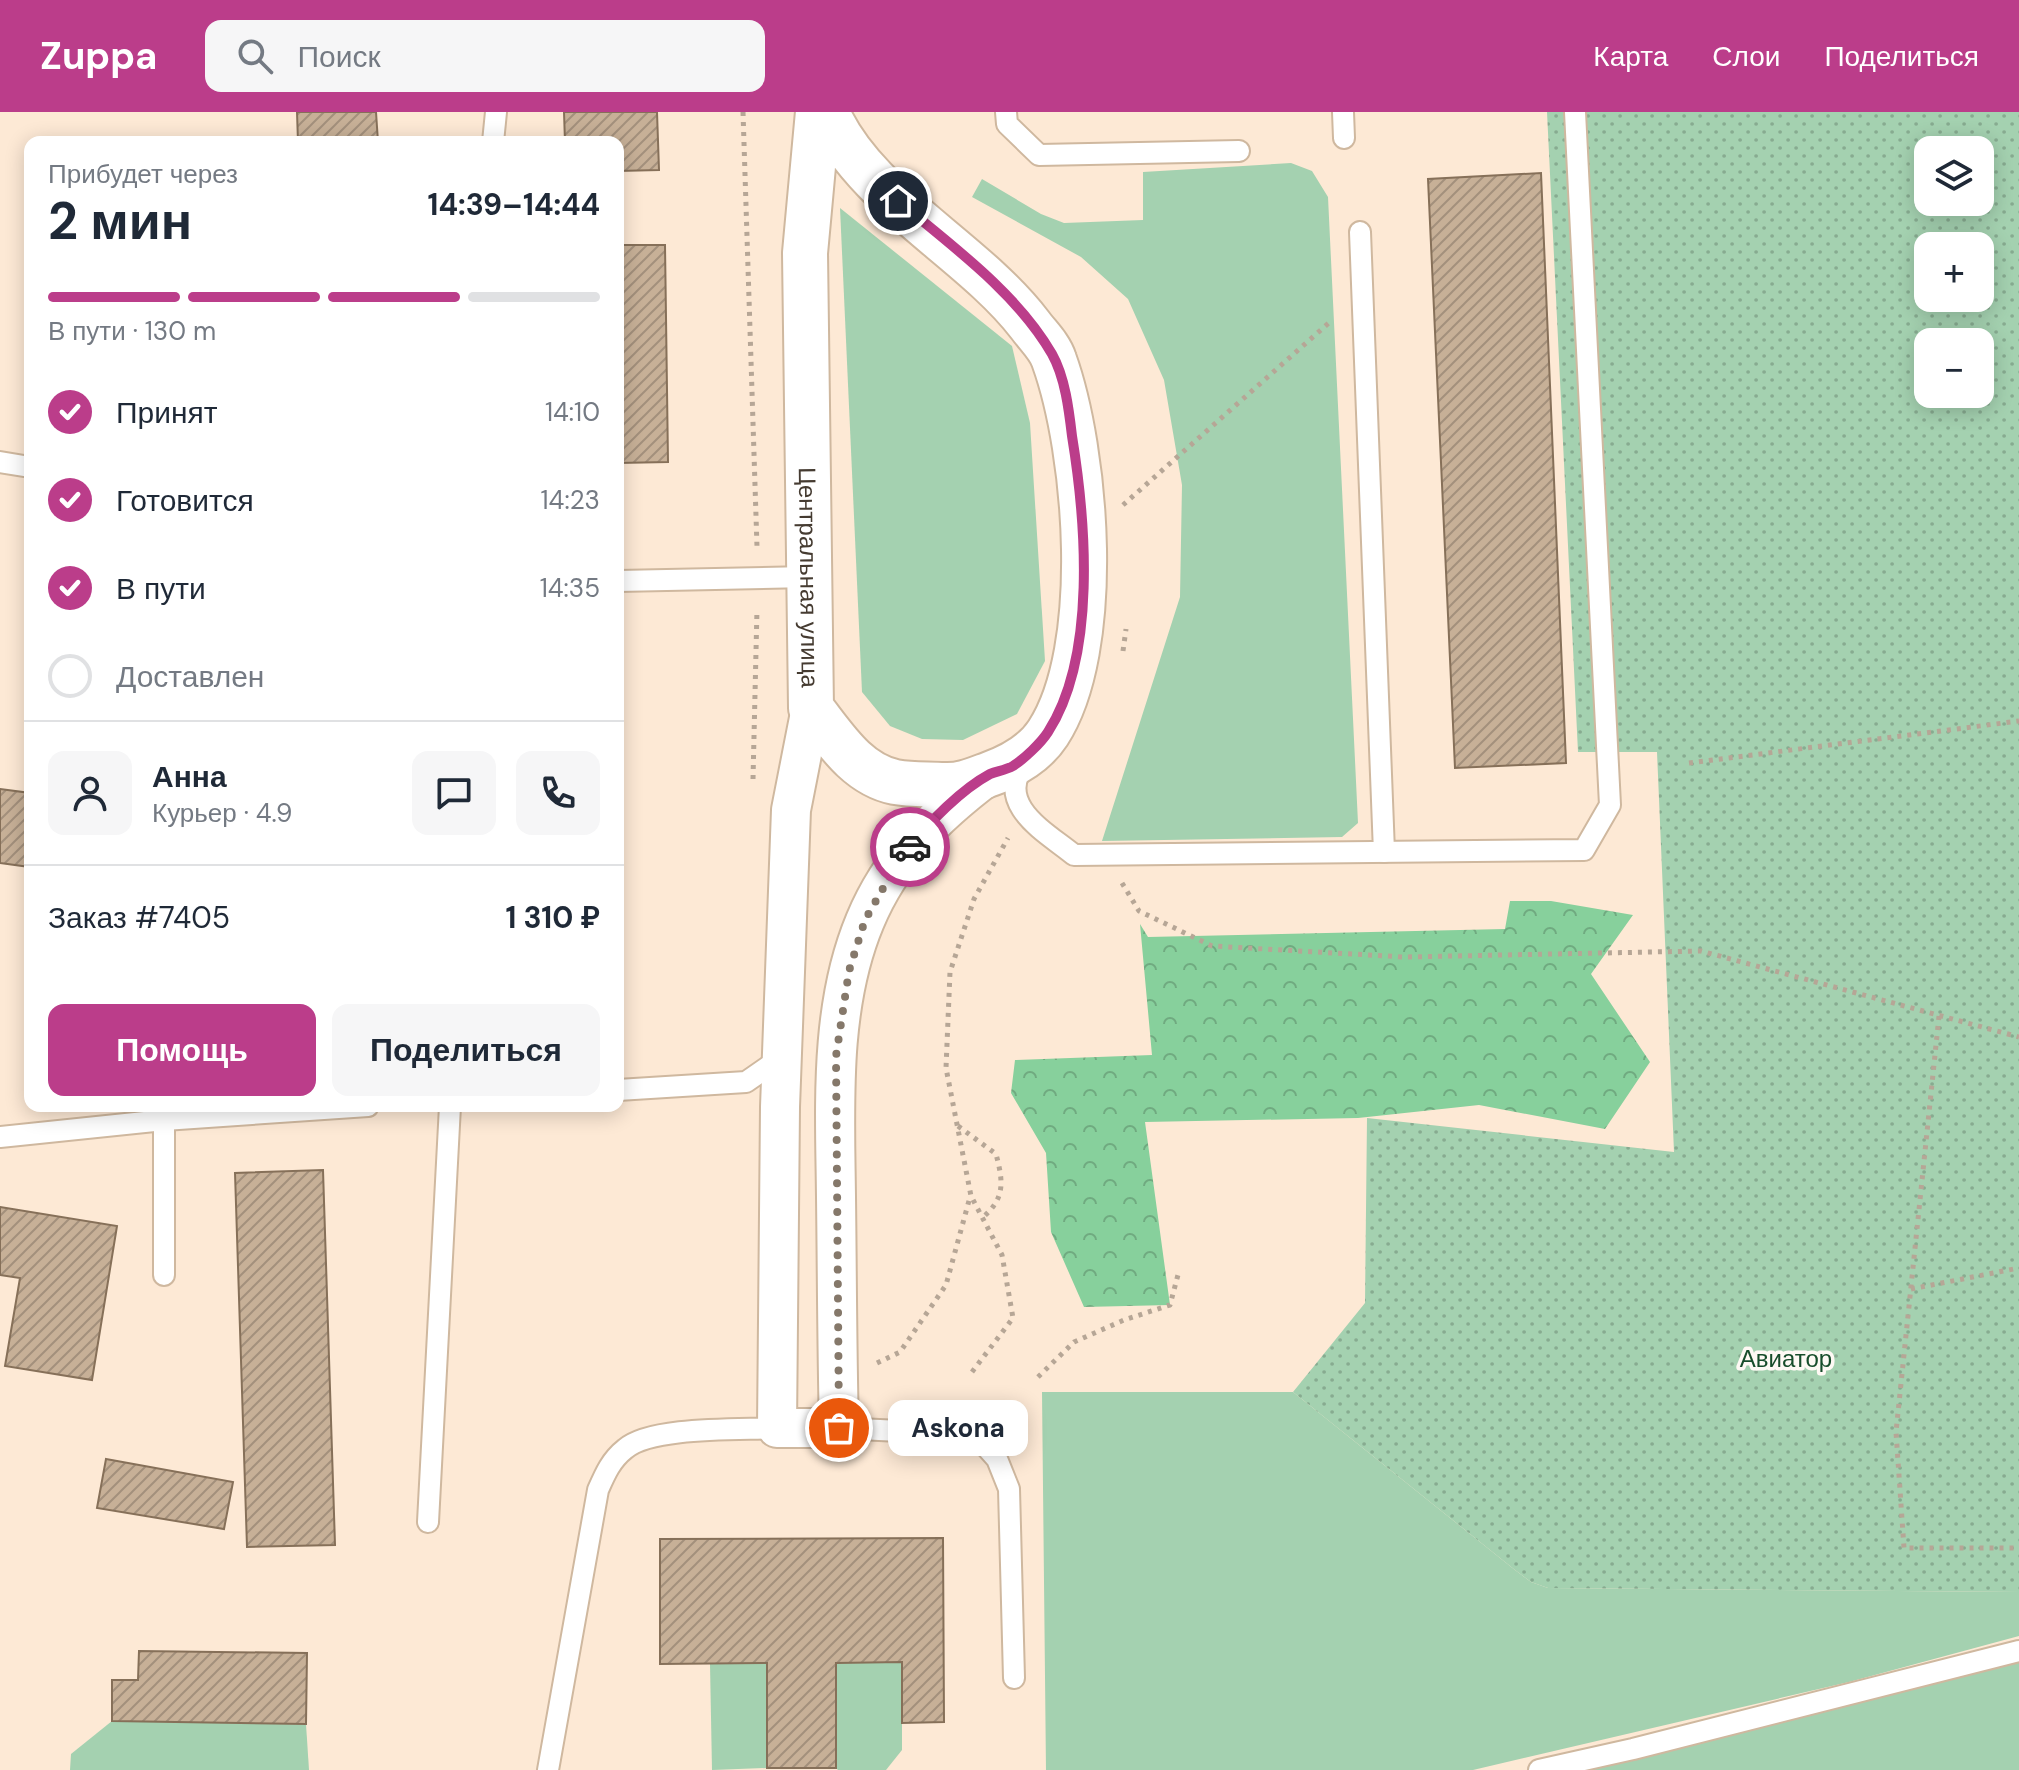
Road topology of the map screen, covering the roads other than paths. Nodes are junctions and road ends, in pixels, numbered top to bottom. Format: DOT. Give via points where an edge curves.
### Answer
graph roads {
  1 [pos="496,112"];
  2 [pos="818,112"];
  3 [pos="827,112"];
  4 [pos="1006,112"];
  5 [pos="1343,112"];
  6 [pos="1575,112"];
  7 [pos="494,136"];
  8 [pos="1344,138"];
  9 [pos="1239,151"];
  10 [pos="1360,232"];
  11 [pos="0,462"];
  12 [pos="24,466"];
  13 [pos="808,577"];
  14 [pos="624,581"];
  15 [pos="811,708"];
  16 [pos="1047,735"];
  17 [pos="989,775"];
  18 [pos="1384,852"];
  19 [pos="782,1057"];
  20 [pos="624,1090"];
  21 [pos="281,1112"];
  22 [pos="450,1112"];
  23 [pos="164,1120"];
  24 [pos="0,1137"];
  25 [pos="164,1275"];
  26 [pos="777,1428"];
  27 [pos="839,1428"];
  28 [pos="428,1522"];
  29 [pos="2019,1651"];
  30 [pos="1014,1678"];
  31 [pos="548,1770"];
  32 [pos="1539,1770"];
  1 -- 7 [label="lane"];
  2 -- 13 [label="main road, Центральная улица" via="805,253"];
  3 -- 16 [label="main road, Центральная улица" via="836,133 866,171 1012,301 1053,355 1068,404 1084,560 1079,642 1068,693"];
  4 -- 9 [label="lane" via="1007,124 1039,155"];
  5 -- 8 [label="lane"];
  6 -- 18 [label="lane" via="1610,805 1584,850"];
  10 -- 18 [label="lane"];
  11 -- 12 [label="lane"];
  13 -- 14 [label="lane"];
  13 -- 15 [label="main road, Центральная улица"];
  15 -- 17 [label="main road, Центральная улица" via="854,762 894,782 958,786"];
  15 -- 19 [label="street" via="791,810"];
  16 -- 17 [label="main road, Центральная улица" via="1014,765"];
  16 -- 18 [label="lane" via="1020,771 1014,793 1022,812 1074,855"];
  17 -- 27 [label="street" via="922,830 894,869 865,920 849,971 836,1056"];
  19 -- 20 [label="lane" via="746,1082"];
  19 -- 26 [label="street"];
  21 -- 23 [label="lane"];
  22 -- 28 [label="lane"];
  23 -- 24 [label="lane"];
  23 -- 25 [label="lane"];
  26 -- 27 [label="street"];
  26 -- 31 [label="lane" via="657,1434 627,1446 608,1467 598,1490"];
  27 -- 30 [label="lane" via="960,1434 981,1441 997,1459 1009,1489"];
  29 -- 32 [label="lane"];
}
